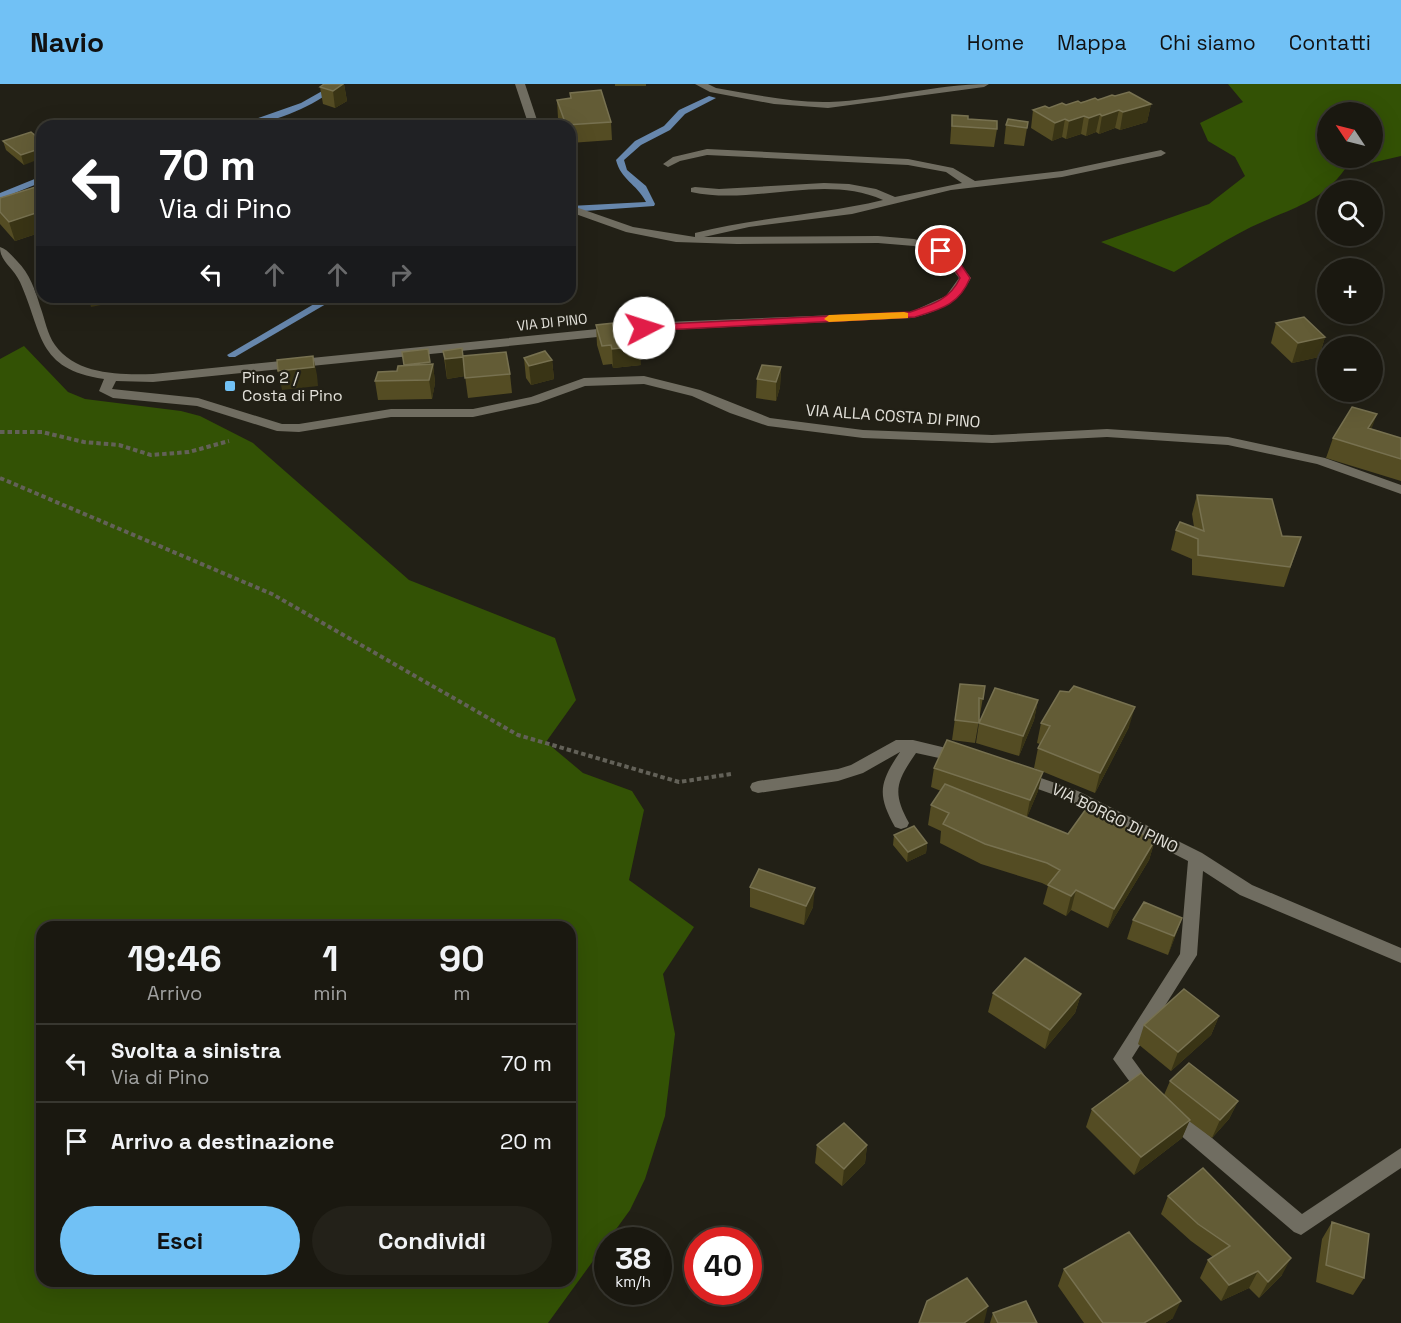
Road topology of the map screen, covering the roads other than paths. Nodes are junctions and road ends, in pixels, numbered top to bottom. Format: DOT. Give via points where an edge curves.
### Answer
graph roads {
  1 [pos="520,84"];
  2 [pos="699,84"];
  3 [pos="984,84"];
  4 [pos="532,120"];
  5 [pos="1161,153"];
  6 [pos="668,164"];
  7 [pos="974,185"];
  8 [pos="695,189"];
  9 [pos="894,201"];
  10 [pos="576,210"];
  11 [pos="692,240"];
  12 [pos="0,250"];
  13 [pos="111,378"];
  14 [pos="1401,490"];
  15 [pos="913,746"];
  16 [pos="978,762"];
  17 [pos="1009,772"];
  18 [pos="758,787"];
  19 [pos="901,823"];
  20 [pos="1196,858"];
  21 [pos="1401,956"];
  22 [pos="1401,1157"];
  1 -- 4 [label="street"];
  2 -- 3 [label="street" via="774,101 828,105"];
  5 -- 7 [label="street" via="1062,174"];
  6 -- 7 [label="street" via="707,152 908,162 949,170"];
  7 -- 9 [label="street"];
  8 -- 9 [label="street" via="715,193 850,187 868,189"];
  9 -- 11 [label="street" via="703,233"];
  10 -- 11 [label="street, VIA DI PINO" via="629,231"];
  11 -- 13 [label="street, VIA DI PINO" via="906,242 941,251 955,262 965,278 959,292 941,305 912,315 667,326 153,378"];
  12 -- 13 [label="street, VIA DI PINO" via="20,271 52,351 67,362"];
  13 -- 14 [label="street, VIA ALLA COSTA DI PINO" via="105,391 113,394 198,402 281,428 391,413 473,413 534,400 584,382 644,380 696,393 768,422 863,434 980,439 1107,434 1228,441 1320,461"];
  15 -- 16 [label="street"];
  15 -- 18 [label="street" via="896,746 857,769 838,775"];
  15 -- 19 [label="street" via="889,789 888,800"];
  17 -- 20 [label="street, VIA BORGO DI PINO" via="1072,795"];
  20 -- 21 [label="street, VIA BORGO DI PINO" via="1246,890"];
  20 -- 22 [label="street, VIA BORGO DI PINO" via="1188,955 1122,1059 1154,1100 1301,1226"];
}
